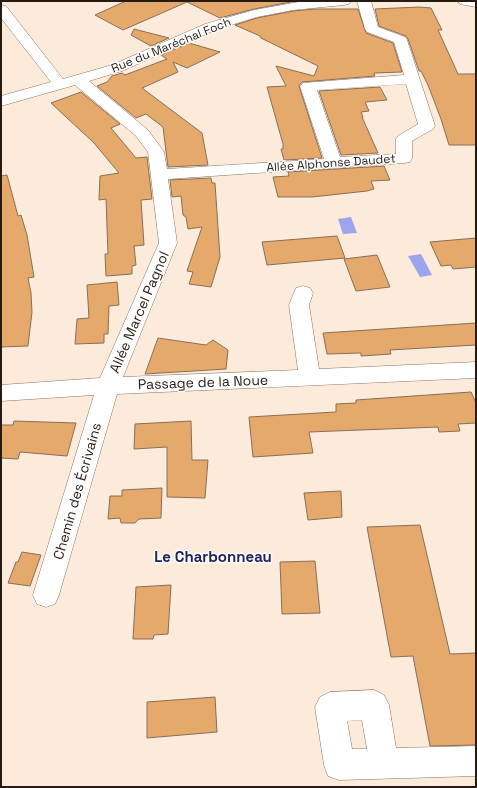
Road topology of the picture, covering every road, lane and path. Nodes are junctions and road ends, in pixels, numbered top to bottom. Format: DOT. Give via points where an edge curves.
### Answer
graph roads {
  1 [pos="344,1"];
  2 [pos="364,1"];
  3 [pos="465,1"];
  4 [pos="476,3"];
  5 [pos="1,9"];
  6 [pos="413,79"];
  7 [pos="79,80"];
  8 [pos="60,84"];
  9 [pos="1,101"];
  10 [pos="334,163"];
  11 [pos="159,175"];
  12 [pos="303,293"];
  13 [pos="476,370"];
  14 [pos="310,378"];
  15 [pos="108,386"];
  16 [pos="1,393"];
  17 [pos="46,595"];
  18 [pos="476,761"];
  19 [pos="384,763"];
  1 -- 7 [label="street, Rue du Maréchal Foch" via="293,6 210,27 117,68"];
  2 -- 6 [label="street, Allée Alphonse Daudet" via="372,29 400,40"];
  3 -- 4 [label="street"];
  5 -- 8 [label="street"];
  6 -- 10 [label="street, Allée Alphonse Daudet" via="427,126 404,139 404,158"];
  6 -- 10 [label="street" via="308,86"];
  7 -- 8 [label="street, Rue du Maréchal Foch"];
  7 -- 11 [label="street, Allée Marcel Pagnol" via="142,133 156,152"];
  8 -- 9 [label="street, Rue du Maréchal Foch"];
  10 -- 11 [label="street, Allée Alphonse Daudet"];
  11 -- 15 [label="street, Allée Marcel Pagnol" via="168,243"];
  12 -- 14 [label="street" via="299,305"];
  13 -- 14 [label="street, Passage de la Noue"];
  14 -- 15 [label="street, Passage de la Noue"];
  15 -- 16 [label="street, Passage de la Noue"];
  15 -- 17 [label="street, Chemin des Écrivains"];
  18 -- 19 [label="street"];
}
